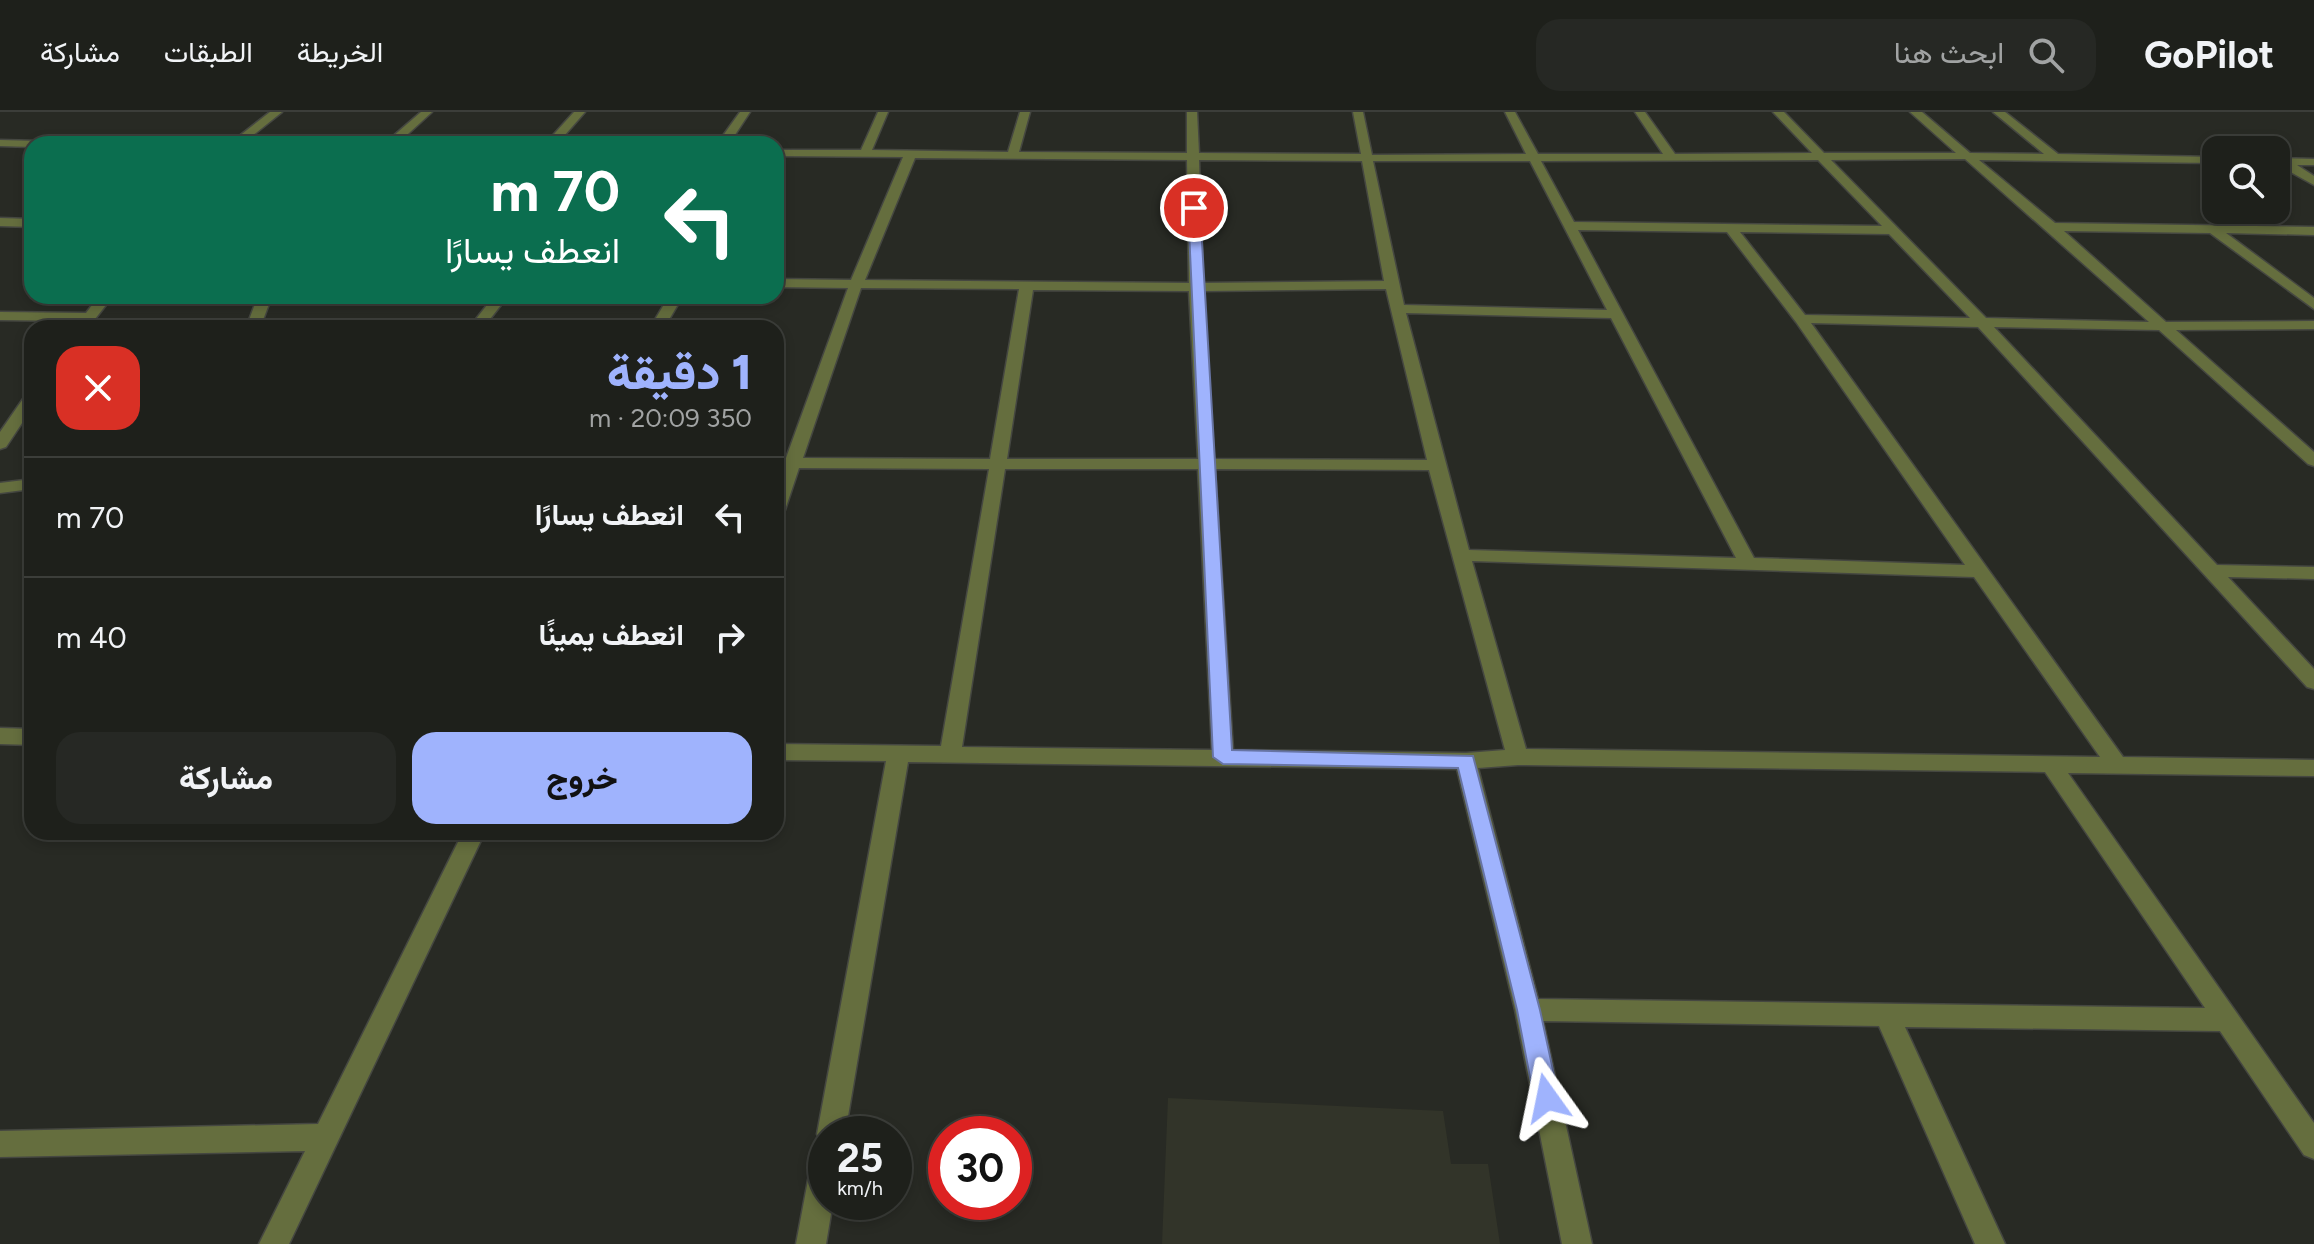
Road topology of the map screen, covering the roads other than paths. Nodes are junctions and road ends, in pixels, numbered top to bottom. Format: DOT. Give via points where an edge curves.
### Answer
graph roads {
  1 [pos="277,112"];
  2 [pos="427,112"];
  3 [pos="580,112"];
  4 [pos="745,112"];
  5 [pos="883,112"];
  6 [pos="1025,112"];
  7 [pos="1192,112"];
  8 [pos="1358,112"];
  9 [pos="1510,112"];
  10 [pos="1640,112"];
  11 [pos="1778,112"];
  12 [pos="1915,112"];
  13 [pos="1998,112"];
  14 [pos="246,136"];
  15 [pos="399,136"];
  16 [pos="558,136"];
  17 [pos="728,136"];
  18 [pos="0,143"];
  19 [pos="24,144"];
  20 [pos="784,153"];
  21 [pos="865,154"];
  22 [pos="1013,154"];
  23 [pos="910,155"];
  24 [pos="1193,156"];
  25 [pos="1970,156"];
  26 [pos="2055,157"];
  27 [pos="1369,158"];
  28 [pos="1536,158"];
  29 [pos="1672,158"];
  30 [pos="1820,158"];
  31 [pos="2202,160"];
  32 [pos="2290,161"];
  33 [pos="2314,162"];
  34 [pos="2290,167"];
  35 [pos="2314,181"];
  36 [pos="0,222"];
  37 [pos="24,223"];
  38 [pos="1569,226"];
  39 [pos="2052,227"];
  40 [pos="1731,229"];
  41 [pos="1890,230"];
  42 [pos="2215,231"];
  43 [pos="2314,231"];
  44 [pos="784,283"];
  45 [pos="856,284"];
  46 [pos="1027,285"];
  47 [pos="1392,285"];
  48 [pos="1196,287"];
  49 [pos="100,304"];
  50 [pos="495,304"];
  51 [pos="2314,305"];
  52 [pos="1399,309"];
  53 [pos="1617,314"];
  54 [pos="0,316"];
  55 [pos="1801,319"];
  56 [pos="57,320"];
  57 [pos="87,320"];
  58 [pos="482,320"];
  59 [pos="1981,321"];
  60 [pos="2314,325"];
  61 [pos="2160,326"];
  62 [pos="24,405"];
  63 [pos="5,427"];
  64 [pos="0,444"];
  65 [pos="2314,461"];
  66 [pos="1205,462"];
  67 [pos="784,463"];
  68 [pos="795,463"];
  69 [pos="997,464"];
  70 [pos="1436,465"];
  71 [pos="24,485"];
  72 [pos="0,488"];
  73 [pos="784,490"];
  74 [pos="1462,555"];
  75 [pos="1748,564"];
  76 [pos="1979,571"];
  77 [pos="2209,571"];
  78 [pos="2314,573"];
  79 [pos="2314,682"];
  80 [pos="0,736"];
  81 [pos="24,737"];
  82 [pos="784,752"];
  83 [pos="898,756"];
  84 [pos="950,756"];
  85 [pos="1223,757"];
  86 [pos="1518,757"];
  87 [pos="1466,761"];
  88 [pos="2052,766"];
  89 [pos="2118,767"];
  90 [pos="2314,768"];
  91 [pos="470,840"];
  92 [pos="1528,1010"];
  93 [pos="1887,1015"];
  94 [pos="2227,1020"];
  95 [pos="834,1116"];
  96 [pos="328,1137"];
  97 [pos="0,1144"];
  98 [pos="2314,1146"];
  99 [pos="815,1220"];
  100 [pos="274,1244"];
  101 [pos="811,1244"];
  102 [pos="1577,1244"];
  103 [pos="1990,1244"];
  1 -- 14 [label="street"];
  2 -- 15 [label="street"];
  3 -- 16 [label="street"];
  4 -- 17 [label="street"];
  5 -- 21 [label="street"];
  6 -- 22 [label="street"];
  7 -- 24 [label="street"];
  8 -- 27 [label="street"];
  9 -- 28 [label="street"];
  10 -- 29 [label="street"];
  11 -- 30 [label="street"];
  12 -- 25 [label="street"];
  13 -- 26 [label="street"];
  18 -- 19 [label="street"];
  20 -- 21 [label="street"];
  21 -- 23 [label="street"];
  22 -- 23 [label="street"];
  22 -- 24 [label="street"];
  23 -- 45 [label="street"];
  24 -- 27 [label="street"];
  24 -- 48 [label="street"];
  25 -- 26 [label="street"];
  25 -- 30 [label="street"];
  25 -- 39 [label="street"];
  26 -- 31 [label="street"];
  27 -- 28 [label="street"];
  27 -- 47 [label="street"];
  28 -- 29 [label="street"];
  28 -- 38 [label="street"];
  29 -- 30 [label="street"];
  30 -- 41 [label="street"];
  32 -- 33 [label="street"];
  34 -- 35 [label="street"];
  36 -- 37 [label="street"];
  38 -- 40 [label="street"];
  38 -- 53 [label="street"];
  39 -- 42 [label="street"];
  39 -- 61 [label="street"];
  40 -- 41 [label="street"];
  40 -- 55 [label="street"];
  41 -- 59 [label="street"];
  42 -- 43 [label="street"];
  42 -- 51 [label="street"];
  44 -- 45 [label="street"];
  45 -- 46 [label="street"];
  45 -- 68 [label="street"];
  46 -- 48 [label="street"];
  46 -- 69 [label="street"];
  47 -- 48 [label="street"];
  47 -- 52 [label="street"];
  48 -- 66 [label="street"];
  49 -- 57 [label="street"];
  50 -- 58 [label="street"];
  52 -- 53 [label="street"];
  52 -- 70 [label="street"];
  53 -- 75 [label="street"];
  54 -- 56 [label="street"];
  55 -- 59 [label="street"];
  55 -- 76 [label="street"];
  59 -- 61 [label="street"];
  59 -- 77 [label="street"];
  60 -- 61 [label="street"];
  61 -- 65 [label="street"];
  62 -- 63 [label="street"];
  63 -- 64 [label="street"];
  66 -- 69 [label="street"];
  66 -- 70 [label="street"];
  66 -- 85 [label="street"];
  67 -- 68 [label="street"];
  68 -- 69 [label="street"];
  68 -- 73 [label="street"];
  69 -- 84 [label="street"];
  70 -- 74 [label="street"];
  71 -- 72 [label="street"];
  74 -- 75 [label="street"];
  74 -- 86 [label="street"];
  75 -- 76 [label="street"];
  76 -- 89 [label="street"];
  77 -- 78 [label="street"];
  77 -- 79 [label="street"];
  80 -- 81 [label="street"];
  82 -- 83 [label="street"];
  83 -- 84 [label="street"];
  83 -- 95 [label="street"];
  84 -- 85 [label="street"];
  85 -- 87 [label="street"];
  86 -- 87 [label="street"];
  86 -- 88 [label="street"];
  87 -- 92 [label="street"];
  88 -- 89 [label="street"];
  88 -- 94 [label="street"];
  89 -- 90 [label="street"];
  91 -- 96 [label="street"];
  92 -- 93 [label="street"];
  92 -- 102 [label="street"];
  93 -- 94 [label="street"];
  93 -- 103 [label="street"];
  94 -- 98 [label="street"];
  96 -- 97 [label="street"];
  96 -- 100 [label="street"];
  99 -- 101 [label="street"];
}
